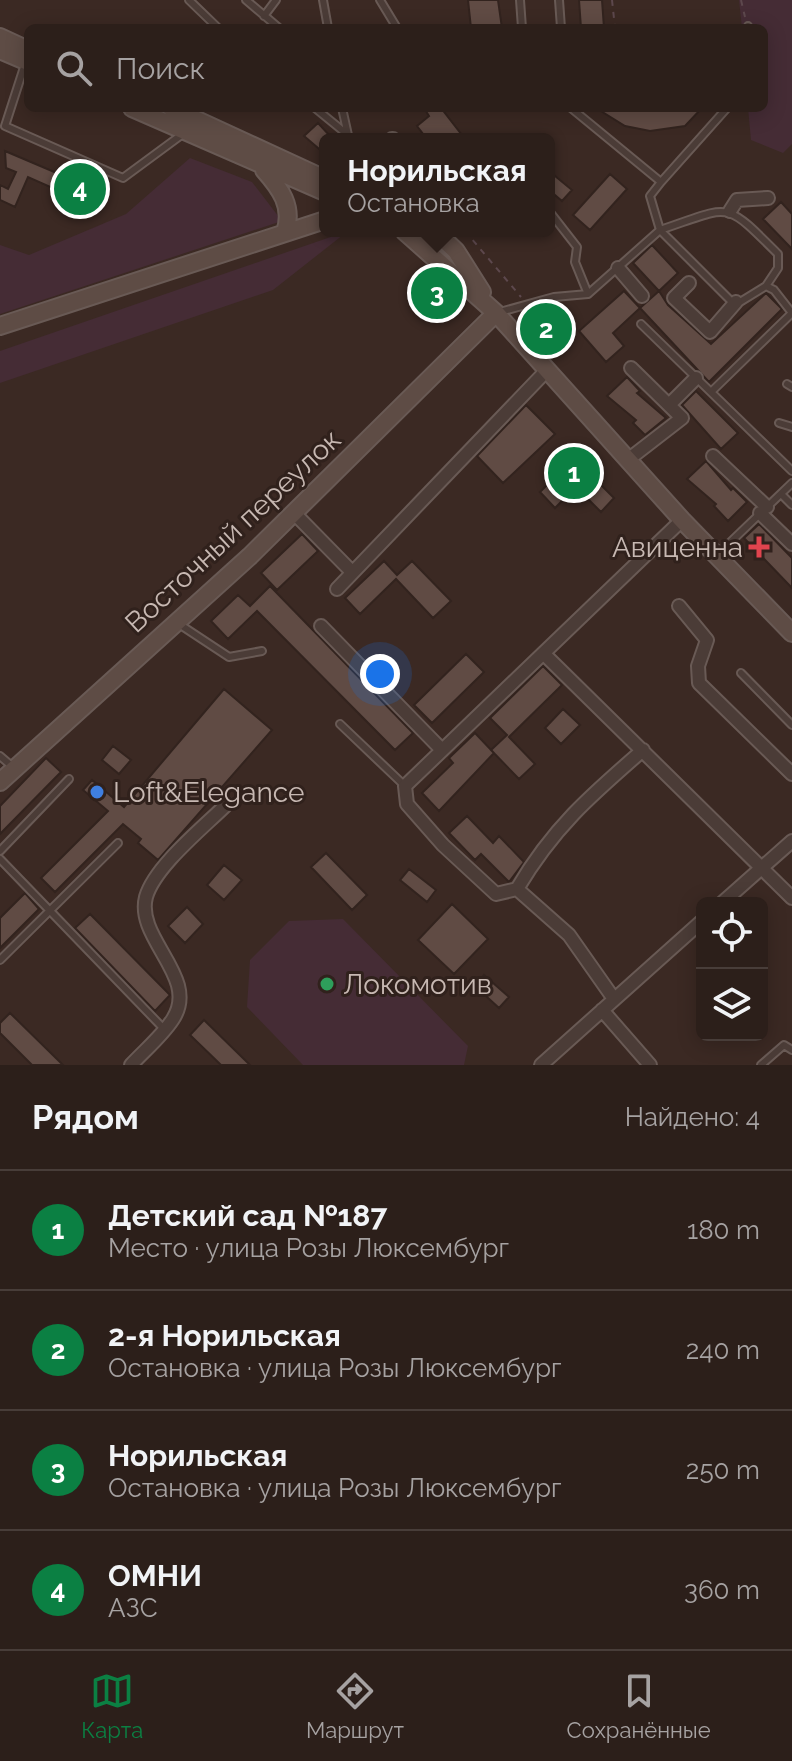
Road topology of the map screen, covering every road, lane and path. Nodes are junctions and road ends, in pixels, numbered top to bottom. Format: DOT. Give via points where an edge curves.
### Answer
graph roads {
  1 [pos="189,0"];
  2 [pos="246,0"];
  3 [pos="276,0"];
  4 [pos="380,0"];
  5 [pos="520,0"];
  6 [pos="559,0"];
  7 [pos="612,0"];
  8 [pos="741,0"];
  9 [pos="325,1"];
  10 [pos="264,16"];
  11 [pos="214,24"];
  12 [pos="274,24"];
  13 [pos="328,24"];
  14 [pos="395,24"];
  15 [pos="522,24"];
  16 [pos="561,24"];
  17 [pos="615,24"];
  18 [pos="747,24"];
  19 [pos="0,37"];
  20 [pos="0,50"];
  21 [pos="24,55"];
  22 [pos="24,56"];
  23 [pos="24,66"];
  24 [pos="146,112"];
  25 [pos="176,112"];
  26 [pos="320,112"];
  27 [pos="343,112"];
  28 [pos="576,112"];
  29 [pos="723,112"];
  30 [pos="189,124"];
  31 [pos="343,133"];
  32 [pos="347,133"];
  33 [pos="260,166"];
  34 [pos="319,177"];
  35 [pos="661,182"];
  36 [pos="319,190"];
  37 [pos="768,198"];
  38 [pos="730,211"];
  39 [pos="555,219"];
  40 [pos="319,222"];
  41 [pos="660,230"];
  42 [pos="285,232"];
  43 [pos="411,237"];
  44 [pos="441,237"];
  45 [pos="470,237"];
  46 [pos="618,268"];
  47 [pos="689,283"];
  48 [pos="766,286"];
  49 [pos="588,294"];
  50 [pos="642,296"];
  51 [pos="736,302"];
  52 [pos="527,304"];
  53 [pos="496,313"];
  54 [pos="790,314"];
  55 [pos="792,322"];
  56 [pos="641,324"];
  57 [pos="0,326"];
  58 [pos="631,368"];
  59 [pos="548,369"];
  60 [pos="696,378"];
  61 [pos="711,392"];
  62 [pos="669,405"];
  63 [pos="779,423"];
  64 [pos="792,427"];
  65 [pos="713,456"];
  66 [pos="629,459"];
  67 [pos="792,471"];
  68 [pos="792,483"];
  69 [pos="781,494"];
  70 [pos="792,505"];
  71 [pos="764,510"];
  72 [pos="294,513"];
  73 [pos="682,520"];
  74 [pos="792,544"];
  75 [pos="717,556"];
  76 [pos="352,572"];
  77 [pos="337,589"];
  78 [pos="679,606"];
  79 [pos="176,622"];
  80 [pos="321,626"];
  81 [pos="792,633"];
  82 [pos="262,651"];
  83 [pos="544,654"];
  84 [pos="741,673"];
  85 [pos="340,724"];
  86 [pos="792,725"];
  87 [pos="442,750"];
  88 [pos="643,750"];
  89 [pos="0,756"];
  90 [pos="14,768"];
  91 [pos="792,774"];
  92 [pos="69,779"];
  93 [pos="0,782"];
  94 [pos="405,786"];
  95 [pos="227,804"];
  96 [pos="792,841"];
  97 [pos="118,843"];
  98 [pos="0,851"];
  99 [pos="0,859"];
  100 [pos="761,868"];
  101 [pos="517,889"];
  102 [pos="729,897"];
  103 [pos="792,898"];
  104 [pos="50,911"];
  105 [pos="696,926"];
  106 [pos="0,960"];
  107 [pos="614,999"];
  108 [pos="602,1010"];
  109 [pos="164,1029"];
  110 [pos="792,1050"];
  111 [pos="131,1065"];
  112 [pos="541,1065"];
  113 [pos="650,1065"];
  114 [pos="761,1065"];
  1 -- 11 [label="lane"];
  2 -- 10 [label="lane"];
  3 -- 10 [label="lane"];
  4 -- 14 [label="lane"];
  5 -- 15 [label="lane"];
  6 -- 16 [label="lane"];
  7 -- 17 [label="path"];
  8 -- 18 [label="path"];
  9 -- 13 [label="lane"];
  10 -- 12 [label="lane"];
  19 -- 21 [label="main road"];
  20 -- 22 [label="main road"];
  23 -- 30 [label="lane" via="5,126 123,178"];
  24 -- 30 [label="main road"];
  25 -- 30 [label="main road"];
  26 -- 31 [label="lane"];
  27 -- 32 [label="lane"];
  28 -- 35 [label="lane"];
  29 -- 35 [label="lane"];
  30 -- 33 [label="main road"];
  30 -- 34 [label="main road"];
  33 -- 36 [label="main road"];
  33 -- 42 [label="main road" via="284,197 289,222"];
  35 -- 41 [label="lane" via="650,196"];
  37 -- 38 [label="street" via="737,200"];
  38 -- 41 [label="lane"];
  38 -- 48 [label="lane" via="778,254 778,268"];
  39 -- 49 [label="lane" via="577,247 575,262"];
  40 -- 42 [label="main road"];
  41 -- 46 [label="lane"];
  41 -- 51 [label="lane"];
  42 -- 57 [label="main road"];
  43 -- 53 [label="main road"];
  44 -- 53 [label="main road"];
  45 -- 52 [label="path"];
  46 -- 49 [label="lane"];
  46 -- 50 [label="street"];
  47 -- 51 [label="street" via="674,298 710,332"];
  48 -- 51 [label="lane"];
  48 -- 54 [label="lane"];
  49 -- 52 [label="lane"];
  52 -- 53 [label="lane"];
  53 -- 59 [label="main road"];
  53 -- 72 [label="main road, Восточный переулок"];
  54 -- 55 [label="lane"];
  54 -- 61 [label="lane"];
  56 -- 60 [label="lane"];
  58 -- 62 [label="street"];
  59 -- 66 [label="main road"];
  59 -- 76 [label="street"];
  60 -- 61 [label="lane"];
  60 -- 62 [label="street"];
  61 -- 67 [label="lane"];
  62 -- 66 [label="street" via="682,418"];
  63 -- 64 [label="lane"];
  65 -- 71 [label="street"];
  66 -- 73 [label="main road"];
  68 -- 69 [label="lane"];
  69 -- 70 [label="lane"];
  69 -- 71 [label="lane"];
  71 -- 74 [label="street"];
  71 -- 75 [label="lane"];
  72 -- 76 [label="street"];
  72 -- 79 [label="main road, Восточный переулок"];
  73 -- 75 [label="main road"];
  73 -- 83 [label="street"];
  75 -- 81 [label="main road"];
  76 -- 77 [label="street"];
  78 -- 91 [label="street" via="707,640 698,666 699,683"];
  79 -- 82 [label="lane" via="229,657"];
  79 -- 90 [label="main road, Восточный переулок"];
  80 -- 87 [label="street"];
  83 -- 87 [label="street"];
  83 -- 88 [label="street"];
  84 -- 86 [label="lane"];
  85 -- 94 [label="lane"];
  87 -- 94 [label="street"];
  88 -- 100 [label="street"];
  88 -- 101 [label="street" via="574,811 542,847"];
  89 -- 90 [label="lane"];
  90 -- 93 [label="main road, Восточный переулок"];
  92 -- 98 [label="lane"];
  94 -- 101 [label="street" via="407,804 496,894"];
  95 -- 109 [label="street" via="160,873 146,896 150,928 177,987 177,1009"];
  96 -- 100 [label="street"];
  97 -- 104 [label="lane"];
  99 -- 104 [label="lane"];
  100 -- 102 [label="street"];
  100 -- 103 [label="street"];
  101 -- 107 [label="street" via="569,935"];
  104 -- 106 [label="lane"];
  104 -- 109 [label="lane"];
  105 -- 107 [label="street"];
  107 -- 108 [label="street"];
  108 -- 112 [label="street"];
  108 -- 113 [label="street"];
  109 -- 111 [label="street"];
  110 -- 114 [label="lane" via="784,1045 775,1049"];
}
